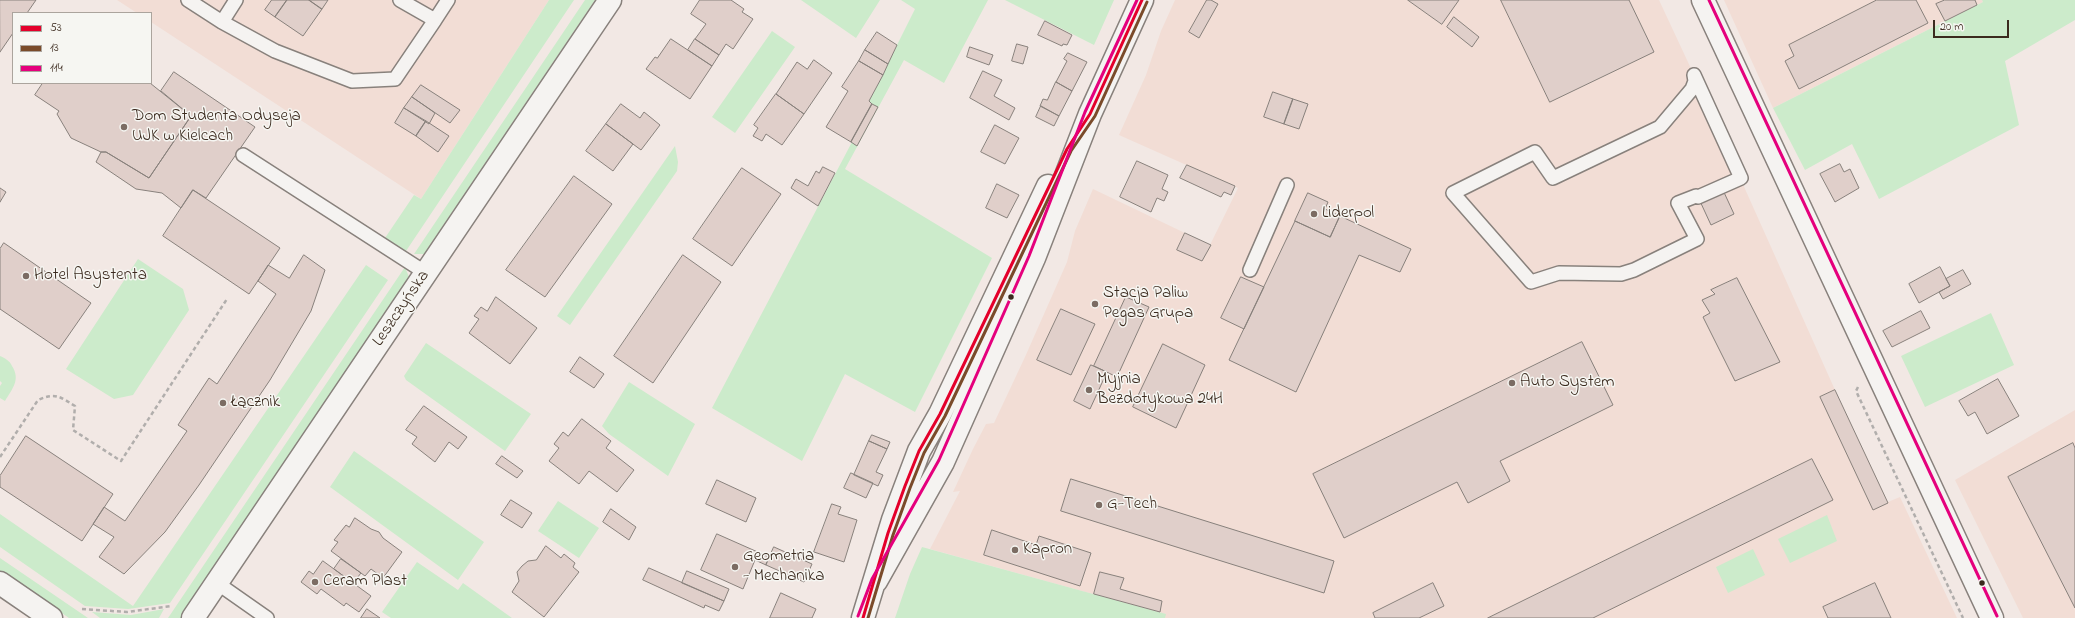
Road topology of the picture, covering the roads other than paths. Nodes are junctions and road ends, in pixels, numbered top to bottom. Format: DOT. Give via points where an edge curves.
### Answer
graph roads {
  1 [pos="188,0"];
  2 [pos="236,0"];
  3 [pos="400,0"];
  4 [pos="448,0"];
  5 [pos="610,0"];
  6 [pos="1142,0"];
  7 [pos="1703,0"];
  8 [pos="435,20"];
  9 [pos="222,22"];
  10 [pos="242,155"];
  11 [pos="1287,185"];
  12 [pos="1250,270"];
  13 [pos="426,273"];
  14 [pos="1531,282"];
  15 [pos="0,583"];
  16 [pos="217,583"];
  17 [pos="51,618"];
  18 [pos="194,618"];
  19 [pos="267,618"];
  20 [pos="863,618"];
  21 [pos="1992,618"];
  1 -- 9 [label="lane"];
  2 -- 9 [label="lane"];
  3 -- 8 [label="lane"];
  4 -- 8 [label="lane"];
  5 -- 13 [label="street, Leszczyńska"];
  6 -- 20 [label="street" via="1090,114 1067,149 940,414 919,451 893,520"];
  7 -- 21 [label="street"];
  8 -- 9 [label="lane" via="395,80 352,81 275,51"];
  10 -- 13 [label="lane"];
  11 -- 12 [label="lane"];
  13 -- 16 [label="street, Leszczyńska"];
  14 -- 14 [label="lane" via="1453,193 1535,152 1553,178 1635,140 1662,125 1692,89 1694,75 1741,176 1678,204 1697,239 1621,274 1559,273"];
  15 -- 17 [label="street"];
  16 -- 18 [label="street, Leszczyńska"];
  16 -- 19 [label="lane"];
}
